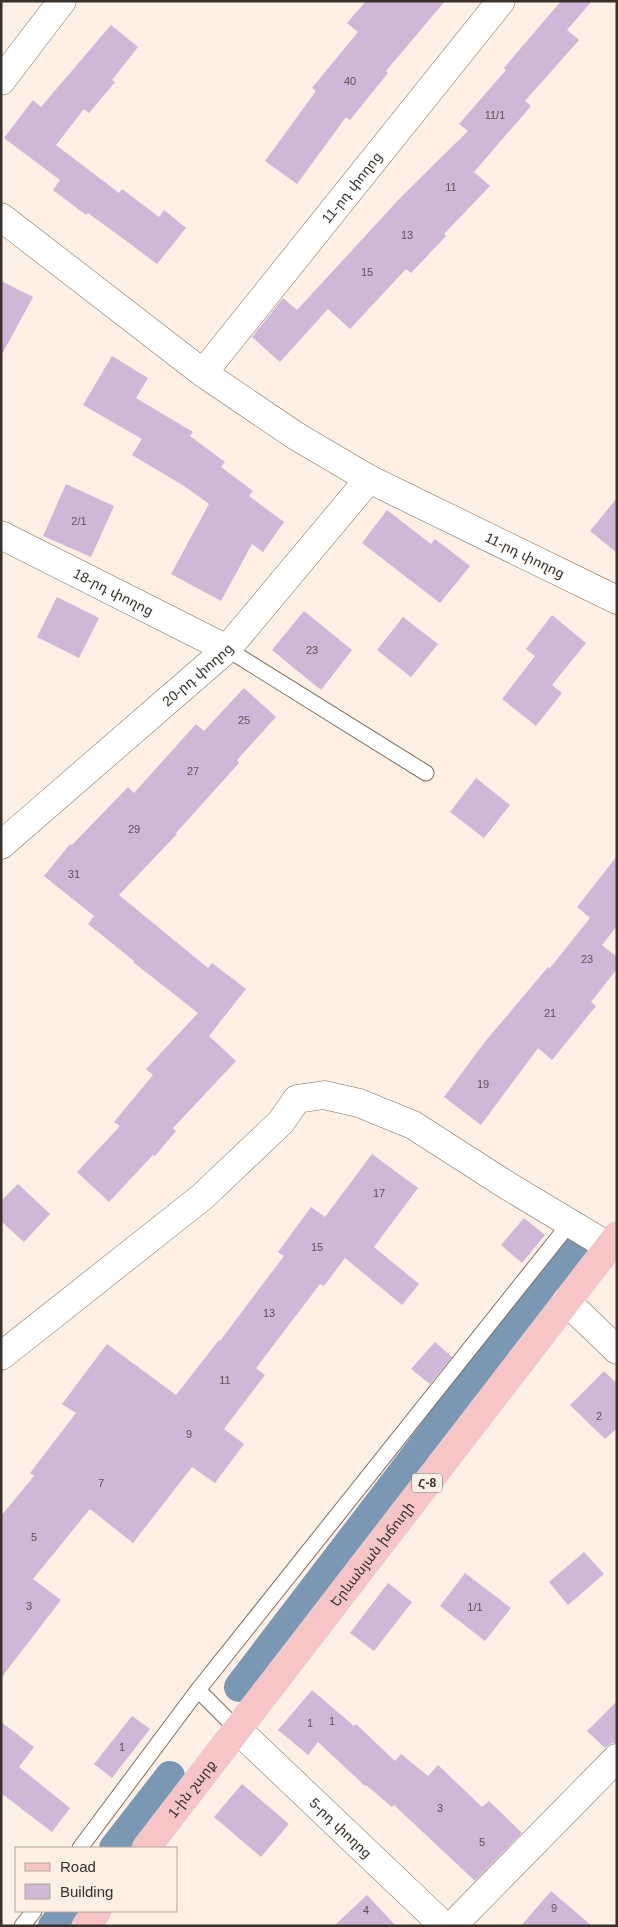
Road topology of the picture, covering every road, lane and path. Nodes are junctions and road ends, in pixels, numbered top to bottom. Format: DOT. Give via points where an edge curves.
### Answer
graph roads {
  1 [pos="62,1"];
  2 [pos="501,1"];
  3 [pos="1,81"];
  4 [pos="1,217"];
  5 [pos="203,373"];
  6 [pos="369,479"];
  7 [pos="1,535"];
  8 [pos="617,600"];
  9 [pos="227,650"];
  10 [pos="426,773"];
  11 [pos="1,845"];
  12 [pos="570,1223"];
  13 [pos="613,1241"];
  14 [pos="566,1301"];
  15 [pos="617,1350"];
  16 [pos="1,1356"];
  17 [pos="198,1690"];
  18 [pos="238,1730"];
  19 [pos="617,1758"];
  20 [pos="81,1847"];
  21 [pos="147,1847"];
  22 [pos="33,1912"];
  23 [pos="96,1912"];
  24 [pos="22,1926"];
  25 [pos="86,1926"];
  26 [pos="444,1926"];
  27 [pos="452,1926"];
  1 -- 3 [label="street"];
  2 -- 5 [label="street, 11-րդ փողոց"];
  4 -- 5 [label="street, 11-րդ փողոց"];
  5 -- 6 [label="street, 11-րդ փողոց" via="296,436"];
  6 -- 8 [label="street, 11-րդ փողոց"];
  6 -- 9 [label="street, 20-րդ փողոց"];
  7 -- 9 [label="street, 18-րդ փողոց"];
  9 -- 10 [label="lane"];
  9 -- 11 [label="street, 20-րդ փողոց"];
  12 -- 13 [label="street"];
  12 -- 16 [label="street" via="413,1125 359,1103 324,1095 297,1099 281,1122 202,1197"];
  12 -- 17 [label="lane"];
  13 -- 14 [label="main road, Երևանյան խճուղի / Հ-8"];
  14 -- 15 [label="street"];
  14 -- 18 [label="main road, Երևանյան խճուղի / Հ-8"];
  17 -- 18 [label="lane"];
  17 -- 20 [label="lane"];
  18 -- 21 [label="main road, 1-ին շարք / Հ-8"];
  18 -- 26 [label="street, 5-րդ փողոց"];
  19 -- 27 [label="street"];
  22 -- 24 [label="lane"];
  23 -- 25 [label="main road"];
}
